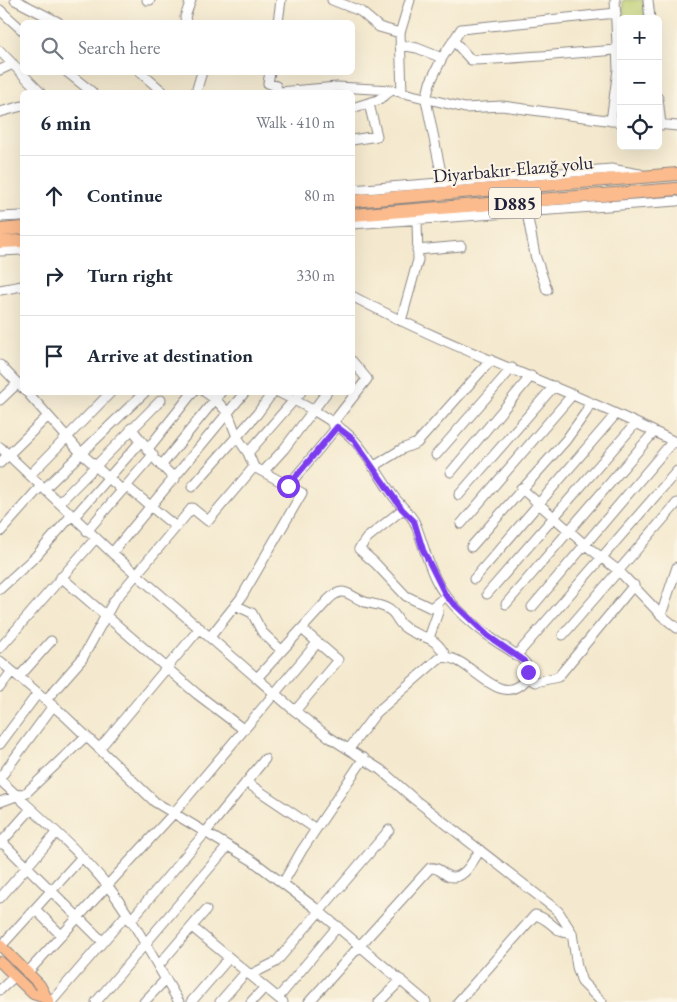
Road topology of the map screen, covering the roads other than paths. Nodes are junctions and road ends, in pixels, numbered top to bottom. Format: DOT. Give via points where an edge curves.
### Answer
graph roads {
  1 [pos="15,0"];
  2 [pos="191,0"];
  3 [pos="281,0"];
  4 [pos="332,0"];
  5 [pos="410,0"];
  6 [pos="615,0"];
  7 [pos="648,0"];
  8 [pos="0,10"];
  9 [pos="616,13"];
  10 [pos="650,15"];
  11 [pos="54,20"];
  12 [pos="186,20"];
  13 [pos="278,20"];
  14 [pos="20,28"];
  15 [pos="400,33"];
  16 [pos="453,40"];
  17 [pos="400,45"];
  18 [pos="617,50"];
  19 [pos="0,51"];
  20 [pos="442,58"];
  21 [pos="618,60"];
  22 [pos="13,64"];
  23 [pos="0,70"];
  24 [pos="20,71"];
  25 [pos="24,75"];
  26 [pos="71,75"];
  27 [pos="143,75"];
  28 [pos="201,75"];
  29 [pos="269,75"];
  30 [pos="38,90"];
  31 [pos="90,90"];
  32 [pos="161,90"];
  33 [pos="197,90"];
  34 [pos="278,90"];
  35 [pos="302,90"];
  36 [pos="392,90"];
  37 [pos="402,93"];
  38 [pos="426,100"];
  39 [pos="369,104"];
  40 [pos="20,107"];
  41 [pos="355,107"];
  42 [pos="0,112"];
  43 [pos="616,121"];
  44 [pos="662,124"];
  45 [pos="677,126"];
  46 [pos="355,140"];
  47 [pos="677,174"];
  48 [pos="655,176"];
  49 [pos="443,182"];
  50 [pos="677,189"];
  51 [pos="355,190"];
  52 [pos="355,201"];
  53 [pos="677,201"];
  54 [pos="527,213"];
  55 [pos="20,216"];
  56 [pos="355,216"];
  57 [pos="0,217"];
  58 [pos="369,218"];
  59 [pos="417,221"];
  60 [pos="355,223"];
  61 [pos="20,228"];
  62 [pos="0,230"];
  63 [pos="20,241"];
  64 [pos="0,242"];
  65 [pos="461,246"];
  66 [pos="20,250"];
  67 [pos="418,250"];
  68 [pos="0,251"];
  69 [pos="20,286"];
  70 [pos="0,290"];
  71 [pos="547,290"];
  72 [pos="355,298"];
  73 [pos="401,321"];
  74 [pos="491,360"];
  75 [pos="355,364"];
  76 [pos="0,365"];
  77 [pos="512,368"];
  78 [pos="532,376"];
  79 [pos="20,385"];
  80 [pos="554,386"];
  81 [pos="573,394"];
  82 [pos="30,395"];
  83 [pos="108,395"];
  84 [pos="141,395"];
  85 [pos="191,395"];
  86 [pos="243,395"];
  87 [pos="270,395"];
  88 [pos="284,395"];
  89 [pos="298,395"];
  90 [pos="326,395"];
  91 [pos="218,396"];
  92 [pos="0,400"];
  93 [pos="161,400"];
  94 [pos="294,400"];
  95 [pos="590,402"];
  96 [pos="314,409"];
  97 [pos="228,413"];
  98 [pos="616,414"];
  99 [pos="48,416"];
  100 [pos="636,423"];
  101 [pos="335,425"];
  102 [pos="131,428"];
  103 [pos="654,432"];
  104 [pos="68,436"];
  105 [pos="237,437"];
  106 [pos="141,441"];
  107 [pos="675,442"];
  108 [pos="0,447"];
  109 [pos="150,452"];
  110 [pos="81,453"];
  111 [pos="248,453"];
  112 [pos="436,455"];
  113 [pos="8,456"];
  114 [pos="0,464"];
  115 [pos="95,466"];
  116 [pos="161,466"];
  117 [pos="254,467"];
  118 [pos="372,467"];
  119 [pos="677,471"];
  120 [pos="263,472"];
  121 [pos="451,472"];
  122 [pos="30,475"];
  123 [pos="107,478"];
  124 [pos="175,479"];
  125 [pos="192,486"];
  126 [pos="288,486"];
  127 [pos="43,487"];
  128 [pos="124,488"];
  129 [pos="522,488"];
  130 [pos="459,496"];
  131 [pos="59,503"];
  132 [pos="538,503"];
  133 [pos="677,503"];
  134 [pos="152,505"];
  135 [pos="402,509"];
  136 [pos="73,516"];
  137 [pos="556,518"];
  138 [pos="461,524"];
  139 [pos="176,527"];
  140 [pos="87,530"];
  141 [pos="570,531"];
  142 [pos="0,532"];
  143 [pos="96,538"];
  144 [pos="584,544"];
  145 [pos="471,547"];
  146 [pos="112,553"];
  147 [pos="602,557"];
  148 [pos="677,568"];
  149 [pos="619,570"];
  150 [pos="138,573"];
  151 [pos="61,577"];
  152 [pos="474,579"];
  153 [pos="634,585"];
  154 [pos="0,590"];
  155 [pos="487,594"];
  156 [pos="446,596"];
  157 [pos="506,604"];
  158 [pos="235,605"];
  159 [pos="437,605"];
  160 [pos="532,607"];
  161 [pos="105,615"];
  162 [pos="661,616"];
  163 [pos="200,628"];
  164 [pos="677,628"];
  165 [pos="302,630"];
  166 [pos="563,635"];
  167 [pos="210,637"];
  168 [pos="429,638"];
  169 [pos="51,641"];
  170 [pos="317,643"];
  171 [pos="0,648"];
  172 [pos="281,650"];
  173 [pos="516,656"];
  174 [pos="446,657"];
  175 [pos="0,661"];
  176 [pos="167,667"];
  177 [pos="15,674"];
  178 [pos="257,678"];
  179 [pos="526,678"];
  180 [pos="0,687"];
  181 [pos="38,693"];
  182 [pos="274,693"];
  183 [pos="50,703"];
  184 [pos="295,710"];
  185 [pos="244,729"];
  186 [pos="86,736"];
  187 [pos="0,744"];
  188 [pos="99,749"];
  189 [pos="349,749"];
  190 [pos="364,758"];
  191 [pos="265,759"];
  192 [pos="0,779"];
  193 [pos="246,782"];
  194 [pos="16,795"];
  195 [pos="0,802"];
  196 [pos="31,809"];
  197 [pos="174,814"];
  198 [pos="316,828"];
  199 [pos="389,830"];
  200 [pos="56,833"];
  201 [pos="205,833"];
  202 [pos="1,842"];
  203 [pos="228,846"];
  204 [pos="480,850"];
  205 [pos="81,858"];
  206 [pos="27,867"];
  207 [pos="283,883"];
  208 [pos="107,885"];
  209 [pos="51,891"];
  210 [pos="0,898"];
  211 [pos="35,909"];
  212 [pos="206,910"];
  213 [pos="320,911"];
  214 [pos="78,917"];
  215 [pos="128,918"];
  216 [pos="338,926"];
  217 [pos="192,927"];
  218 [pos="572,933"];
  219 [pos="61,935"];
  220 [pos="103,942"];
  221 [pos="146,942"];
  222 [pos="360,945"];
  223 [pos="0,946"];
  224 [pos="229,958"];
  225 [pos="0,962"];
  226 [pos="159,965"];
  227 [pos="26,973"];
  228 [pos="248,973"];
  229 [pos="14,977"];
  230 [pos="166,979"];
  231 [pos="401,980"];
  232 [pos="265,987"];
  233 [pos="0,990"];
  234 [pos="281,1000"];
  235 [pos="46,1001"];
  236 [pos="96,1002"];
  237 [pos="144,1002"];
  238 [pos="180,1002"];
  239 [pos="191,1002"];
  240 [pos="220,1002"];
  241 [pos="251,1002"];
  242 [pos="309,1002"];
  243 [pos="379,1002"];
  244 [pos="426,1002"];
  245 [pos="458,1002"];
  246 [pos="602,1002"];
  1 -- 11 [label="street"];
  2 -- 12 [label="street"];
  3 -- 13 [label="street"];
  4 -- 15 [label="street" via="360,11 384,30"];
  5 -- 15 [label="street"];
  6 -- 9 [label="street"];
  7 -- 10 [label="street"];
  8 -- 14 [label="street"];
  9 -- 16 [label="street" via="461,29"];
  9 -- 18 [label="street"];
  15 -- 17 [label="street"];
  16 -- 18 [label="street" via="471,60"];
  16 -- 20 [label="street"];
  17 -- 20 [label="street"];
  17 -- 37 [label="street"];
  19 -- 22 [label="street"];
  20 -- 38 [label="street"];
  21 -- 43 [label="street"];
  22 -- 23 [label="street"];
  22 -- 24 [label="street"];
  25 -- 30 [label="street"];
  26 -- 31 [label="street"];
  27 -- 32 [label="street"];
  28 -- 33 [label="street"];
  29 -- 34 [label="street" via="268,83"];
  35 -- 36 [label="street" via="337,87"];
  36 -- 37 [label="street"];
  36 -- 39 [label="street"];
  37 -- 38 [label="street"];
  38 -- 43 [label="street" via="465,108 502,106"];
  38 -- 49 [label="street"];
  39 -- 41 [label="street"];
  39 -- 46 [label="street" via="377,136"];
  40 -- 42 [label="street"];
  44 -- 45 [label="street"];
  47 -- 48 [label="highway, Diyarbakır-Elazığ yolu / D885"];
  48 -- 49 [label="street" via="611,169"];
  48 -- 52 [label="highway, Diyarbakır-Elazığ yolu / D885"];
  49 -- 51 [label="street"];
  50 -- 58 [label="highway, Diyarbakır-Elazığ yolu / D885"];
  53 -- 54 [label="street"];
  54 -- 59 [label="street"];
  54 -- 71 [label="street" via="535,255"];
  55 -- 57 [label="street"];
  56 -- 58 [label="highway, Diyarbakır-Elazığ yolu / D885"];
  58 -- 59 [label="street"];
  58 -- 60 [label="street"];
  59 -- 67 [label="street"];
  61 -- 62 [label="highway"];
  63 -- 64 [label="highway"];
  65 -- 67 [label="street"];
  66 -- 68 [label="street"];
  67 -- 73 [label="street"];
  69 -- 70 [label="street"];
  72 -- 73 [label="street"];
  73 -- 74 [label="street"];
  74 -- 77 [label="street"];
  74 -- 118 [label="street" via="417,443"];
  75 -- 101 [label="street" via="367,378"];
  76 -- 79 [label="street"];
  77 -- 78 [label="street"];
  77 -- 112 [label="street"];
  78 -- 80 [label="street"];
  78 -- 121 [label="street"];
  79 -- 92 [label="street"];
  80 -- 81 [label="street"];
  80 -- 130 [label="street"];
  81 -- 95 [label="street"];
  81 -- 138 [label="street"];
  82 -- 99 [label="street"];
  83 -- 104 [label="street"];
  84 -- 110 [label="street"];
  85 -- 109 [label="street"];
  86 -- 97 [label="street"];
  87 -- 105 [label="street"];
  88 -- 94 [label="street"];
  89 -- 94 [label="street"];
  90 -- 96 [label="street"];
  91 -- 97 [label="street"];
  91 -- 116 [label="street"];
  93 -- 102 [label="street"];
  94 -- 96 [label="street"];
  94 -- 111 [label="street"];
  95 -- 98 [label="street"];
  95 -- 129 [label="street" via="566,440"];
  96 -- 101 [label="street"];
  96 -- 120 [label="street"];
  97 -- 105 [label="street"];
  97 -- 124 [label="street"];
  98 -- 100 [label="street"];
  98 -- 132 [label="street"];
  99 -- 104 [label="street"];
  99 -- 113 [label="street"];
  100 -- 103 [label="street"];
  100 -- 137 [label="street"];
  101 -- 118 [label="street" via="353,439"];
  101 -- 126 [label="street"];
  102 -- 106 [label="street"];
  102 -- 115 [label="street"];
  103 -- 107 [label="street"];
  103 -- 141 [label="street"];
  104 -- 110 [label="street"];
  104 -- 122 [label="street"];
  105 -- 111 [label="street"];
  105 -- 125 [label="street"];
  106 -- 109 [label="street"];
  106 -- 123 [label="street"];
  107 -- 144 [label="street"];
  108 -- 113 [label="street"];
  109 -- 116 [label="street"];
  109 -- 128 [label="street"];
  110 -- 115 [label="street"];
  110 -- 127 [label="street"];
  111 -- 117 [label="street"];
  113 -- 114 [label="street"];
  113 -- 122 [label="street"];
  115 -- 123 [label="street"];
  115 -- 131 [label="street"];
  116 -- 124 [label="street"];
  117 -- 120 [label="street"];
  117 -- 139 [label="street" via="208,520 192,508"];
  118 -- 135 [label="street"];
  119 -- 147 [label="street"];
  120 -- 126 [label="street"];
  122 -- 127 [label="street"];
  123 -- 128 [label="street"];
  123 -- 136 [label="street"];
  124 -- 134 [label="street"];
  126 -- 158 [label="street" via="302,493"];
  127 -- 131 [label="street"];
  127 -- 142 [label="street"];
  128 -- 134 [label="street"];
  128 -- 140 [label="street"];
  129 -- 132 [label="street"];
  129 -- 145 [label="street"];
  131 -- 136 [label="street"];
  132 -- 137 [label="street"];
  132 -- 152 [label="street"];
  133 -- 149 [label="street"];
  134 -- 139 [label="street"];
  134 -- 146 [label="street"];
  135 -- 156 [label="street" via="414,521 423,550"];
  135 -- 159 [label="street" via="367,538 359,549 406,596 431,608"];
  136 -- 140 [label="street"];
  136 -- 154 [label="street"];
  137 -- 141 [label="street"];
  137 -- 155 [label="street"];
  139 -- 150 [label="street"];
  140 -- 143 [label="street"];
  141 -- 144 [label="street"];
  141 -- 157 [label="street"];
  143 -- 146 [label="street"];
  143 -- 151 [label="street"];
  144 -- 147 [label="street"];
  144 -- 160 [label="street"];
  146 -- 150 [label="street"];
  147 -- 149 [label="street"];
  147 -- 173 [label="street"];
  148 -- 162 [label="street"];
  149 -- 153 [label="street"];
  149 -- 166 [label="street"];
  150 -- 161 [label="street"];
  150 -- 163 [label="street"];
  151 -- 161 [label="street"];
  151 -- 171 [label="street"];
  153 -- 162 [label="street"];
  153 -- 179 [label="street" via="558,677 535,682"];
  156 -- 159 [label="street"];
  156 -- 173 [label="street" via="488,636"];
  158 -- 167 [label="street"];
  158 -- 172 [label="street" via="252,614 262,632"];
  159 -- 168 [label="street" via="438,612"];
  161 -- 176 [label="street"];
  161 -- 183 [label="street" via="82,659"];
  162 -- 164 [label="street"];
  163 -- 167 [label="street"];
  163 -- 176 [label="street"];
  165 -- 168 [label="street" via="335,593 343,591 365,602 379,604 391,611 404,626"];
  165 -- 170 [label="street"];
  165 -- 172 [label="street"];
  167 -- 178 [label="street"];
  168 -- 174 [label="street" via="442,648"];
  169 -- 177 [label="street"];
  170 -- 182 [label="street"];
  170 -- 184 [label="street" via="338,660"];
  172 -- 178 [label="street"];
  173 -- 179 [label="street" via="527,665"];
  174 -- 179 [label="street" via="454,658 498,688 514,687"];
  174 -- 189 [label="street" via="434,662 376,713"];
  175 -- 177 [label="street"];
  176 -- 185 [label="street"];
  176 -- 188 [label="street"];
  177 -- 180 [label="street"];
  177 -- 181 [label="street"];
  178 -- 182 [label="street"];
  181 -- 183 [label="street"];
  181 -- 187 [label="street"];
  182 -- 184 [label="street"];
  182 -- 185 [label="street"];
  183 -- 186 [label="street"];
  183 -- 192 [label="street"];
  184 -- 189 [label="street"];
  185 -- 197 [label="street"];
  186 -- 188 [label="street"];
  186 -- 194 [label="street" via="27,792"];
  188 -- 197 [label="street" via="155,802"];
  189 -- 190 [label="street"];
  190 -- 198 [label="street"];
  190 -- 204 [label="street"];
  191 -- 193 [label="street"];
  192 -- 194 [label="street"];
  193 -- 198 [label="street"];
  193 -- 201 [label="street"];
  194 -- 195 [label="street"];
  194 -- 196 [label="street"];
  196 -- 200 [label="street"];
  196 -- 202 [label="street"];
  197 -- 201 [label="street"];
  197 -- 208 [label="street"];
  198 -- 207 [label="street"];
  199 -- 213 [label="street"];
  200 -- 205 [label="street"];
  200 -- 206 [label="street"];
  201 -- 203 [label="street"];
  201 -- 215 [label="street"];
  202 -- 206 [label="street"];
  203 -- 207 [label="street"];
  203 -- 221 [label="street"];
  204 -- 218 [label="street" via="558,911"];
  204 -- 222 [label="street" via="458,876 447,876 436,868 430,868"];
  205 -- 208 [label="street"];
  205 -- 209 [label="street"];
  206 -- 209 [label="street"];
  206 -- 210 [label="street"];
  207 -- 213 [label="street"];
  208 -- 214 [label="street"];
  208 -- 215 [label="street"];
  209 -- 211 [label="street"];
  209 -- 214 [label="street"];
  211 -- 219 [label="street"];
  211 -- 223 [label="street"];
  212 -- 217 [label="street"];
  213 -- 216 [label="street"];
  213 -- 228 [label="street" via="274,964"];
  214 -- 219 [label="street"];
  214 -- 220 [label="street"];
  215 -- 220 [label="street"];
  215 -- 221 [label="street"];
  216 -- 222 [label="street"];
  216 -- 234 [label="street"];
  217 -- 224 [label="street"];
  217 -- 226 [label="street"];
  218 -- 245 [label="street" via="560,932 543,916 535,915"];
  218 -- 246 [label="street" via="582,982"];
  219 -- 227 [label="street"];
  220 -- 235 [label="street"];
  221 -- 226 [label="street"];
  221 -- 236 [label="street"];
  222 -- 231 [label="street"];
  222 -- 242 [label="street"];
  223 -- 227 [label="main road"];
  224 -- 228 [label="street"];
  224 -- 239 [label="street"];
  225 -- 229 [label="main road"];
  226 -- 230 [label="street"];
  227 -- 235 [label="main road" via="40,985"];
  228 -- 232 [label="street"];
  228 -- 240 [label="street"];
  229 -- 233 [label="street"];
  229 -- 235 [label="main road"];
  230 -- 237 [label="street"];
  230 -- 238 [label="street"];
  231 -- 243 [label="street"];
  231 -- 244 [label="street"];
  232 -- 234 [label="street"];
  232 -- 241 [label="street"];
}
